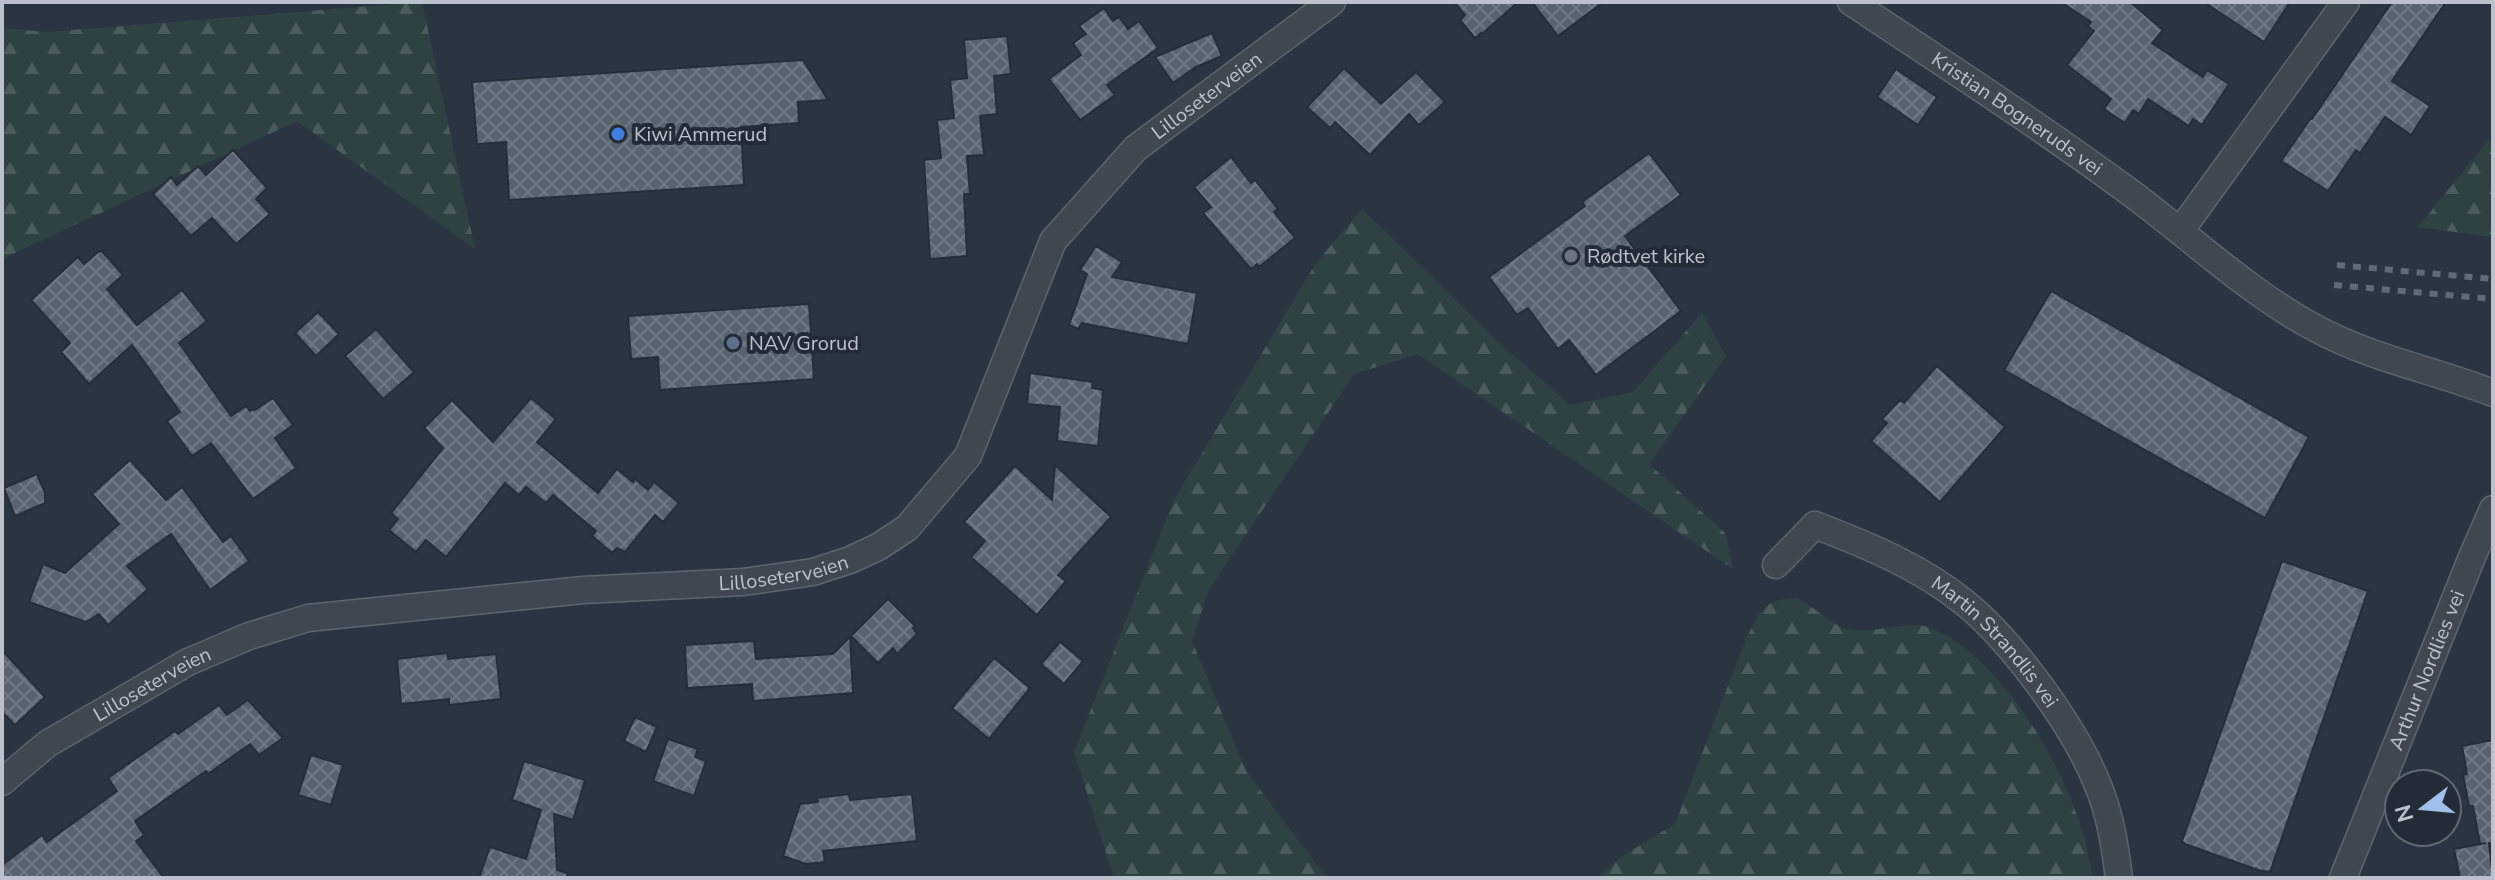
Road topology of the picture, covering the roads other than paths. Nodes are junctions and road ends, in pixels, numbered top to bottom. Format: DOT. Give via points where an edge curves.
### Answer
graph roads {
  1 [pos="1332,2"];
  2 [pos="1851,2"];
  3 [pos="2346,2"];
  4 [pos="2181,230"];
  5 [pos="2493,393"];
  6 [pos="2493,509"];
  7 [pos="1776,565"];
  8 [pos="2,782"];
  9 [pos="2119,878"];
  10 [pos="2343,878"];
  1 -- 8 [label="street, Lilloseterveien" via="1135,149 1053,241 968,456 907,528 878,547 813,572 743,582 583,590 308,618 188,662 47,744"];
  2 -- 4 [label="street, Kristian Bogneruds vei"];
  3 -- 4 [label="street"];
  4 -- 5 [label="street, Kristian Bogneruds vei" via="2259,293 2320,330 2360,350"];
  6 -- 10 [label="street, Arthur Nordlies vei"];
  7 -- 9 [label="street, Martin Strandlis vei" via="1815,525 1900,561 1965,602 2025,667 2082,752 2110,823"];
}
